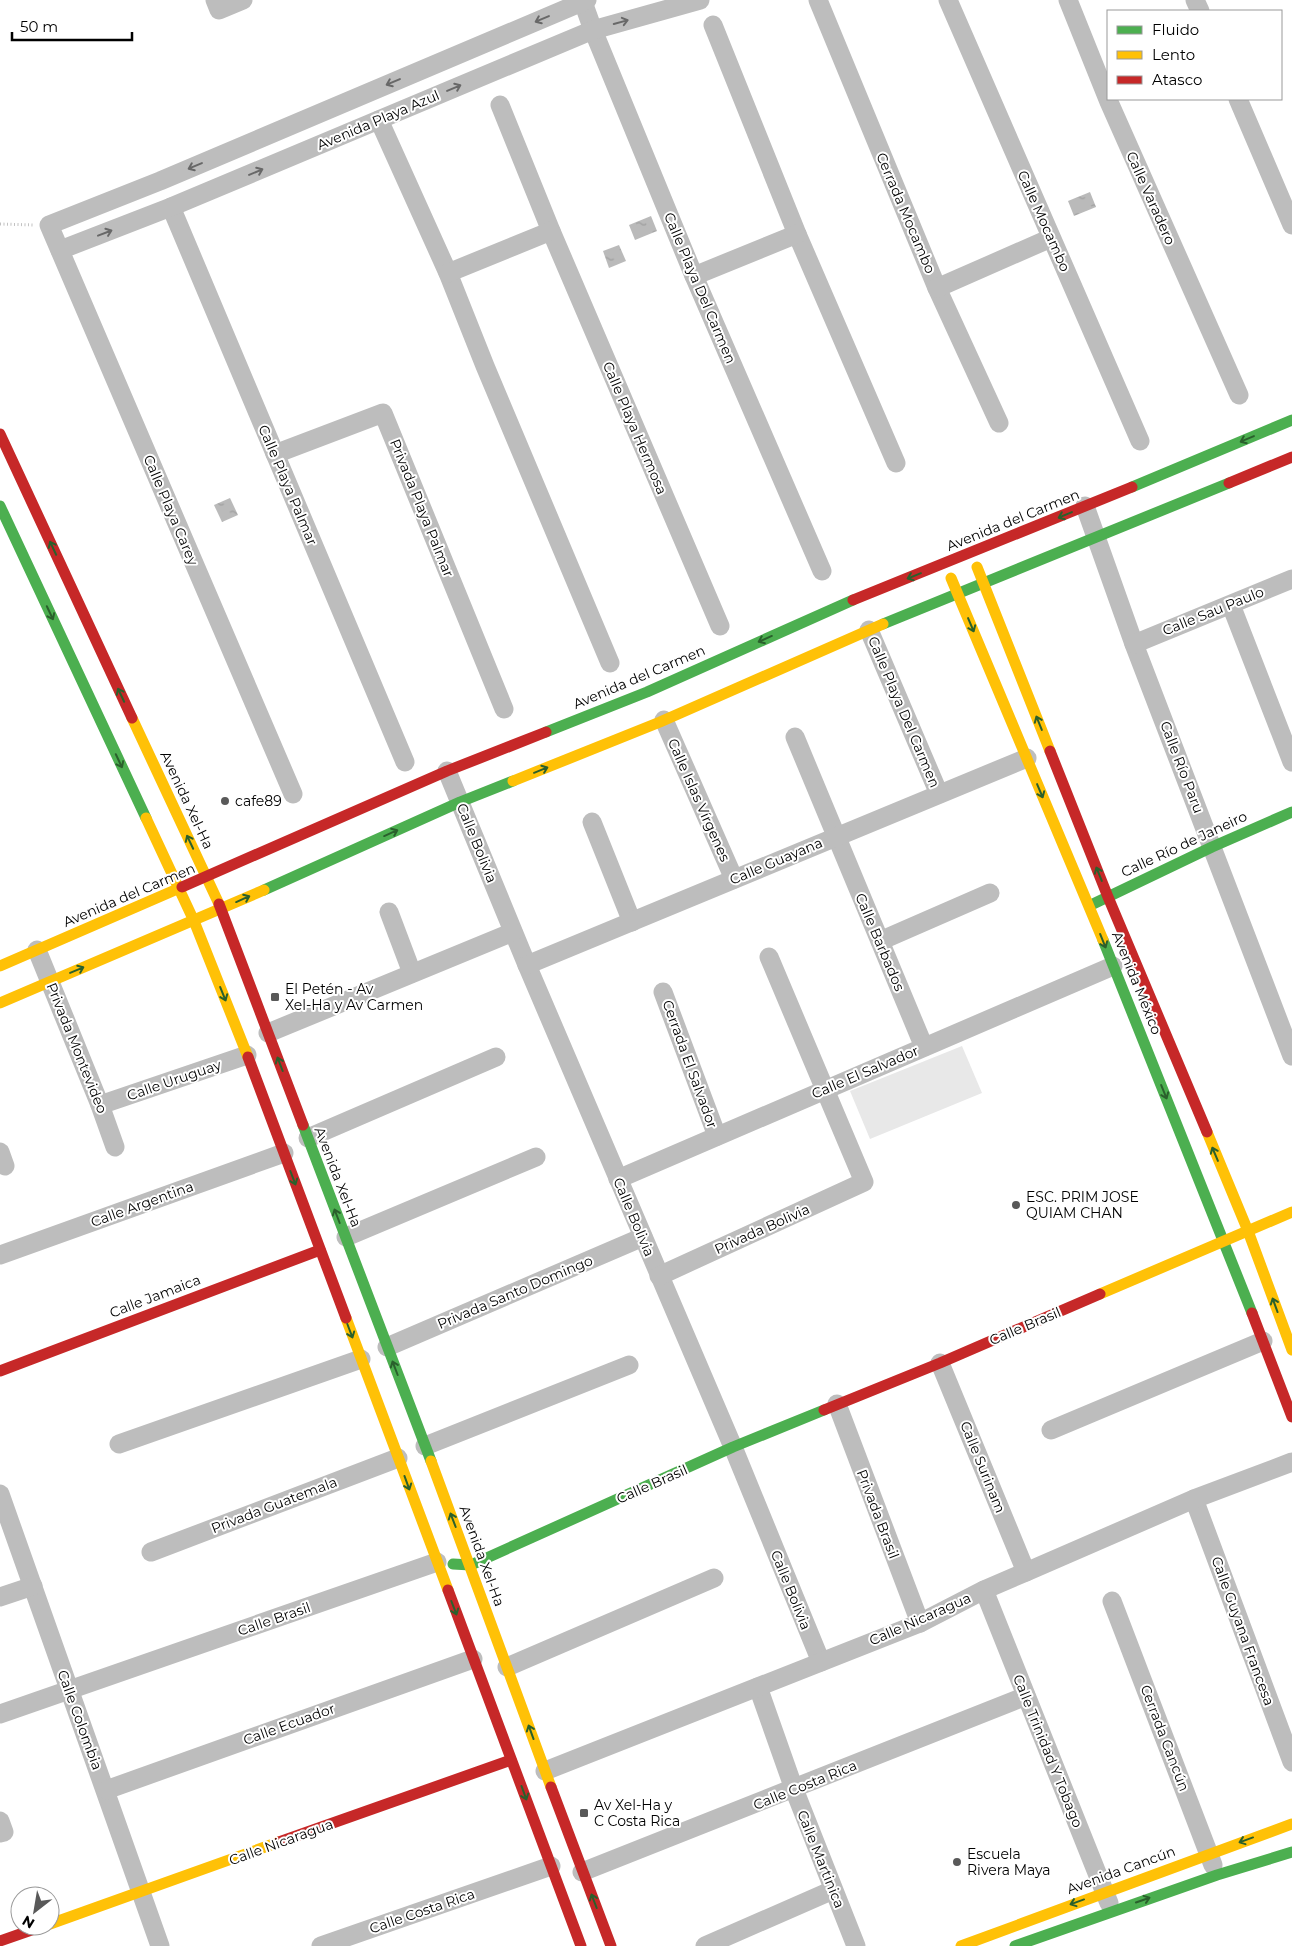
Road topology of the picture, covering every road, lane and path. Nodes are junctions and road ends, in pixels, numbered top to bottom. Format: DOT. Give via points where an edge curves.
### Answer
graph roads {
  1 [pos="215,0"];
  2 [pos="243,0"];
  3 [pos="700,0"];
  4 [pos="818,0"];
  5 [pos="948,0"];
  6 [pos="1068,0"];
  7 [pos="585,1"];
  8 [pos="713,25"];
  9 [pos="593,30"];
  10 [pos="1107,88"];
  11 [pos="1238,100"];
  12 [pos="1113,101"];
  13 [pos="500,105"];
  14 [pos="379,120"];
  15 [pos="171,207"];
  16 [pos="0,224"];
  17 [pos="49,225"];
  18 [pos="1292,225"];
  19 [pos="551,232"];
  20 [pos="797,234"];
  21 [pos="1051,238"];
  22 [pos="60,250"];
  23 [pos="448,273"];
  24 [pos="694,276"];
  25 [pos="937,288"];
  26 [pos="1239,394"];
  27 [pos="1292,420"];
  28 [pos="999,423"];
  29 [pos="0,434"];
  30 [pos="1140,441"];
  31 [pos="275,454"];
  32 [pos="1292,457"];
  33 [pos="896,463"];
  34 [pos="0,506"];
  35 [pos="1085,506"];
  36 [pos="1096,537"];
  37 [pos="971,553"];
  38 [pos="945,564"];
  39 [pos="822,571"];
  40 [pos="1292,579"];
  41 [pos="984,584"];
  42 [pos="958,595"];
  43 [pos="1231,605"];
  44 [pos="720,626"];
  45 [pos="869,630"];
  46 [pos="1134,644"];
  47 [pos="610,663"];
  48 [pos="504,709"];
  49 [pos="664,720"];
  50 [pos="795,737"];
  51 [pos="1027,758"];
  52 [pos="405,762"];
  53 [pos="1292,762"];
  54 [pos="447,771"];
  55 [pos="293,794"];
  56 [pos="939,794"];
  57 [pos="460,802"];
  58 [pos="1292,812"];
  59 [pos="592,822"];
  60 [pos="836,837"];
  61 [pos="1212,847"];
  62 [pos="206,878"];
  63 [pos="734,879"];
  64 [pos="179,889"];
  65 [pos="990,893"];
  66 [pos="1108,897"];
  67 [pos="1089,906"];
  68 [pos="221,909"];
  69 [pos="389,912"];
  70 [pos="194,921"];
  71 [pos="632,922"];
  72 [pos="513,932"];
  73 [pos="880,941"];
  74 [pos="37,950"];
  75 [pos="769,957"];
  76 [pos="0,966"];
  77 [pos="526,966"];
  78 [pos="1113,966"];
  79 [pos="412,973"];
  80 [pos="50,981"];
  81 [pos="663,992"];
  82 [pos="0,1003"];
  83 [pos="268,1033"];
  84 [pos="924,1047"];
  85 [pos="247,1055"];
  86 [pos="1292,1056"];
  87 [pos="496,1057"];
  88 [pos="824,1090"];
  89 [pos="100,1105"];
  90 [pos="717,1136"];
  91 [pos="308,1138"];
  92 [pos="115,1147"];
  93 [pos="284,1153"];
  94 [pos="536,1158"];
  95 [pos="618,1179"];
  96 [pos="1292,1212"];
  97 [pos="1248,1231"];
  98 [pos="643,1237"];
  99 [pos="346,1238"];
  100 [pos="1224,1241"];
  101 [pos="320,1250"];
  102 [pos="0,1255"];
  103 [pos="659,1276"];
  104 [pos="1263,1341"];
  105 [pos="387,1347"];
  106 [pos="1292,1350"];
  107 [pos="361,1358"];
  108 [pos="940,1363"];
  109 [pos="629,1365"];
  110 [pos="0,1370"];
  111 [pos="837,1404"];
  112 [pos="1292,1417"];
  113 [pos="1052,1430"];
  114 [pos="119,1444"];
  115 [pos="425,1446"];
  116 [pos="733,1447"];
  117 [pos="398,1458"];
  118 [pos="1292,1462"];
  119 [pos="0,1494"];
  120 [pos="1194,1499"];
  121 [pos="150,1552"];
  122 [pos="437,1562"];
  123 [pos="471,1565"];
  124 [pos="1026,1572"];
  125 [pos="714,1578"];
  126 [pos="33,1586"];
  127 [pos="984,1590"];
  128 [pos="0,1597"];
  129 [pos="1112,1600"];
  130 [pos="920,1623"];
  131 [pos="473,1659"];
  132 [pos="821,1662"];
  133 [pos="507,1667"];
  134 [pos="758,1687"];
  135 [pos="70,1690"];
  136 [pos="1026,1696"];
  137 [pos="0,1714"];
  138 [pos="511,1760"];
  139 [pos="1292,1762"];
  140 [pos="545,1771"];
  141 [pos="794,1789"];
  142 [pos="106,1790"];
  143 [pos="1292,1824"];
  144 [pos="1292,1852"];
  145 [pos="1209,1854"];
  146 [pos="551,1866"];
  147 [pos="582,1872"];
  148 [pos="1217,1875"];
  149 [pos="833,1890"];
  150 [pos="142,1891"];
  151 [pos="1105,1892"];
  152 [pos="1112,1911"];
  153 [pos="60,1920"];
  154 [pos="14,1936"];
  155 [pos="0,1941"];
  156 [pos="160,1946"];
  157 [pos="321,1946"];
  158 [pos="581,1946"];
  159 [pos="611,1946"];
  160 [pos="705,1946"];
  161 [pos="856,1946"];
  162 [pos="960,1946"];
  163 [pos="1015,1946"];
  1 -- 2 [label="street" via="219,10"];
  9 -- 3 [label="street, Avenida Playa Azul, one-way"];
  4 -- 25 [label="street, Cerrada Mocambo"];
  5 -- 21 [label="street, Calle Mocambo"];
  6 -- 10 [label="street, Calle Varadero"];
  7 -- 9 [label="street, Calle Playa Del Carmen"];
  7 -- 17 [label="street, Avenida Playa Azul, one-way"];
  8 -- 20 [label="street"];
  14 -- 9 [label="street, Avenida Playa Azul, one-way"];
  9 -- 24 [label="street, Calle Playa Del Carmen"];
  11 -- 18 [label="street"];
  12 -- 26 [label="street, Calle Varadero"];
  13 -- 19 [label="street, Calle Playa Hermosa"];
  15 -- 14 [label="street, Avenida Playa Azul, one-way"];
  14 -- 23 [label="street"];
  22 -- 15 [label="street, Avenida Playa Azul, one-way"];
  15 -- 31 [label="street, Calle Playa Palmar"];
  16 -- 17 [label="path"];
  17 -- 22 [label="street, Calle Playa Carey"];
  19 -- 23 [label="street"];
  19 -- 44 [label="street, Calle Playa Hermosa"];
  20 -- 24 [label="street"];
  20 -- 33 [label="street"];
  21 -- 25 [label="street"];
  21 -- 30 [label="street, Calle Mocambo"];
  22 -- 55 [label="street, Calle Playa Carey"];
  23 -- 47 [label="street"];
  24 -- 39 [label="street, Calle Playa Del Carmen"];
  25 -- 28 [label="street, Cerrada Mocambo"];
  27 -- 35 [label="street, Avenida del Carmen, one-way"];
  62 -- 29 [label="street, Avenida Xel-Ha, one-way"];
  31 -- 48 [label="street, Privada Playa Palmar" via="383,413"];
  31 -- 52 [label="street, Calle Playa Palmar"];
  32 -- 36 [label="street"];
  34 -- 64 [label="street, one-way"];
  35 -- 36 [label="street, Calle Río Paru"];
  35 -- 37 [label="street, Avenida del Carmen, one-way"];
  36 -- 41 [label="street"];
  36 -- 46 [label="street, Calle Río Paru"];
  37 -- 38 [label="street, Avenida del Carmen"];
  37 -- 41 [label="street, Avenida México"];
  38 -- 42 [label="street, Avenida México"];
  38 -- 54 [label="street, Avenida del Carmen, one-way" via="856,599 647,692"];
  40 -- 43 [label="street, Calle Sau Paulo"];
  41 -- 42 [label="street"];
  66 -- 41 [label="street, Avenida México, one-way"];
  42 -- 45 [label="street"];
  42 -- 51 [label="street, Avenida México, one-way"];
  43 -- 46 [label="street, Calle Sau Paulo"];
  43 -- 53 [label="street"];
  45 -- 49 [label="street"];
  45 -- 56 [label="street, Calle Playa Del Carmen"];
  46 -- 61 [label="street, Calle Río Paru"];
  57 -- 49 [label="street, one-way"];
  49 -- 63 [label="street, Calle Islas Vírgenes"];
  50 -- 60 [label="street, Calle Barbados"];
  51 -- 56 [label="street, Calle Guayana"];
  51 -- 67 [label="street, Avenida México, one-way"];
  54 -- 57 [label="street, Calle Bolivia"];
  54 -- 62 [label="street, Avenida del Carmen"];
  56 -- 60 [label="street, Calle Guayana"];
  68 -- 57 [label="street, one-way"];
  57 -- 72 [label="street, Calle Bolivia"];
  58 -- 61 [label="street, Calle Río de Janeiro"];
  59 -- 71 [label="street"];
  60 -- 63 [label="street, Calle Guayana"];
  60 -- 73 [label="street, Calle Barbados"];
  61 -- 66 [label="street, Calle Río de Janeiro"];
  61 -- 86 [label="street, Calle Río Paru"];
  62 -- 64 [label="street, Avenida del Carmen"];
  62 -- 68 [label="street, Avenida Xel-Ha"];
  63 -- 71 [label="street, Calle Guayana"];
  64 -- 70 [label="street"];
  64 -- 74 [label="street, Avenida del Carmen"];
  65 -- 73 [label="street"];
  66 -- 67 [label="street, Calle Río de Janeiro"];
  97 -- 66 [label="street, Avenida México, one-way"];
  67 -- 78 [label="street, Avenida México, one-way"];
  68 -- 70 [label="street"];
  68 -- 83 [label="street, Avenida Xel-Ha"];
  69 -- 79 [label="street"];
  80 -- 70 [label="street, one-way"];
  70 -- 85 [label="street, one-way"];
  71 -- 77 [label="street, Calle Guayana"];
  72 -- 77 [label="street, Calle Bolivia"];
  72 -- 79 [label="street"];
  73 -- 84 [label="street, Calle Barbados"];
  74 -- 76 [label="street, Avenida del Carmen"];
  74 -- 80 [label="street, Privada Montevideo"];
  75 -- 88 [label="street"];
  77 -- 95 [label="street, Calle Bolivia"];
  78 -- 84 [label="street, Calle El Salvador"];
  78 -- 100 [label="street, Avenida México, one-way"];
  79 -- 83 [label="street"];
  80 -- 82 [label="street"];
  80 -- 89 [label="street, Privada Montevideo"];
  81 -- 90 [label="street, Cerrada El Salvador"];
  91 -- 83 [label="street, Avenida Xel-Ha, one-way"];
  84 -- 88 [label="street, Calle El Salvador"];
  85 -- 89 [label="street, Calle Uruguay"];
  85 -- 93 [label="street"];
  87 -- 91 [label="street"];
  88 -- 90 [label="street, Calle El Salvador"];
  88 -- 103 [label="street, Privada Bolivia" via="864,1182"];
  89 -- 92 [label="street, Privada Montevideo"];
  90 -- 95 [label="street, Calle El Salvador"];
  99 -- 91 [label="street, Avenida Xel-Ha, one-way"];
  93 -- 101 [label="street, one-way"];
  93 -- 102 [label="street, Calle Argentina"];
  94 -- 99 [label="street"];
  95 -- 98 [label="street, Calle Bolivia"];
  96 -- 97 [label="street, Calle Brasil"];
  97 -- 100 [label="street, Calle Brasil"];
  106 -- 97 [label="street, Avenida México, one-way"];
  98 -- 103 [label="street, Calle Bolivia"];
  98 -- 105 [label="street, Privada Santo Domingo"];
  99 -- 105 [label="street, Avenida Xel-Ha"];
  100 -- 104 [label="street, Avenida México"];
  100 -- 108 [label="street, Calle Brasil"];
  101 -- 107 [label="street, one-way"];
  101 -- 110 [label="street, Calle Jamaica"];
  103 -- 116 [label="street, Calle Bolivia"];
  104 -- 112 [label="street, Avenida México"];
  104 -- 113 [label="street"];
  115 -- 105 [label="street, Avenida Xel-Ha, one-way"];
  107 -- 114 [label="street"];
  107 -- 117 [label="street"];
  108 -- 111 [label="street, Calle Brasil"];
  108 -- 124 [label="street, Calle Surinam"];
  109 -- 115 [label="street"];
  111 -- 116 [label="street, Calle Brasil"];
  111 -- 130 [label="street, Privada Brasil"];
  123 -- 115 [label="street, Avenida Xel-Ha, one-way"];
  116 -- 123 [label="street, Calle Brasil"];
  116 -- 132 [label="street, Calle Bolivia"];
  117 -- 121 [label="street, Privada Guatemala"];
  117 -- 122 [label="street, one-way"];
  118 -- 120 [label="street, Calle Nicaragua"];
  119 -- 126 [label="street, Calle Colombia"];
  120 -- 124 [label="street, Calle Nicaragua"];
  120 -- 139 [label="street, Calle Guyana Francesa"];
  122 -- 123 [label="street, Calle Brasil"];
  122 -- 131 [label="street, one-way"];
  122 -- 135 [label="street, Calle Brasil"];
  123 -- 133 [label="street, Avenida Xel-Ha"];
  124 -- 127 [label="street, Calle Nicaragua"];
  125 -- 133 [label="street"];
  126 -- 128 [label="street"];
  126 -- 135 [label="street, Calle Colombia"];
  127 -- 130 [label="street, Calle Nicaragua"];
  127 -- 136 [label="street, Calle Trinidad Y Tobago"];
  129 -- 145 [label="street, Cerrada Cancún"];
  130 -- 132 [label="street, Calle Nicaragua"];
  131 -- 138 [label="street"];
  131 -- 142 [label="street, Calle Ecuador"];
  132 -- 134 [label="street, Calle Nicaragua"];
  140 -- 133 [label="street, Avenida Xel-Ha, one-way"];
  134 -- 140 [label="street, Calle Nicaragua"];
  134 -- 141 [label="street, Calle Martinica"];
  135 -- 137 [label="street, Calle Brasil"];
  135 -- 142 [label="street, Calle Colombia"];
  136 -- 141 [label="street, Calle Costa Rica"];
  136 -- 151 [label="street, Calle Trinidad Y Tobago"];
  138 -- 146 [label="street, one-way"];
  138 -- 150 [label="street, Calle Nicaragua"];
  140 -- 147 [label="street, Avenida Xel-Ha"];
  141 -- 147 [label="street, Calle Costa Rica"];
  141 -- 149 [label="street, Calle Martinica"];
  142 -- 150 [label="street, Calle Colombia"];
  143 -- 145 [label="street, Avenida Cancún, one-way"];
  144 -- 148 [label="street"];
  145 -- 148 [label="street, Cerrada Cancún"];
  145 -- 151 [label="street, Avenida Cancún"];
  146 -- 157 [label="street, Calle Costa Rica"];
  146 -- 158 [label="street"];
  159 -- 147 [label="street, Avenida Xel-Ha, one-way"];
  152 -- 148 [label="street, one-way"];
  149 -- 160 [label="street"];
  149 -- 161 [label="street, Calle Martinica"];
  150 -- 153 [label="street, Calle Nicaragua"];
  150 -- 156 [label="street, Calle Colombia"];
  151 -- 152 [label="street, Calle Trinidad Y Tobago"];
  151 -- 162 [label="street, Avenida Cancún, one-way"];
  152 -- 163 [label="street"];
  154 -- 155 [label="street"];
}
